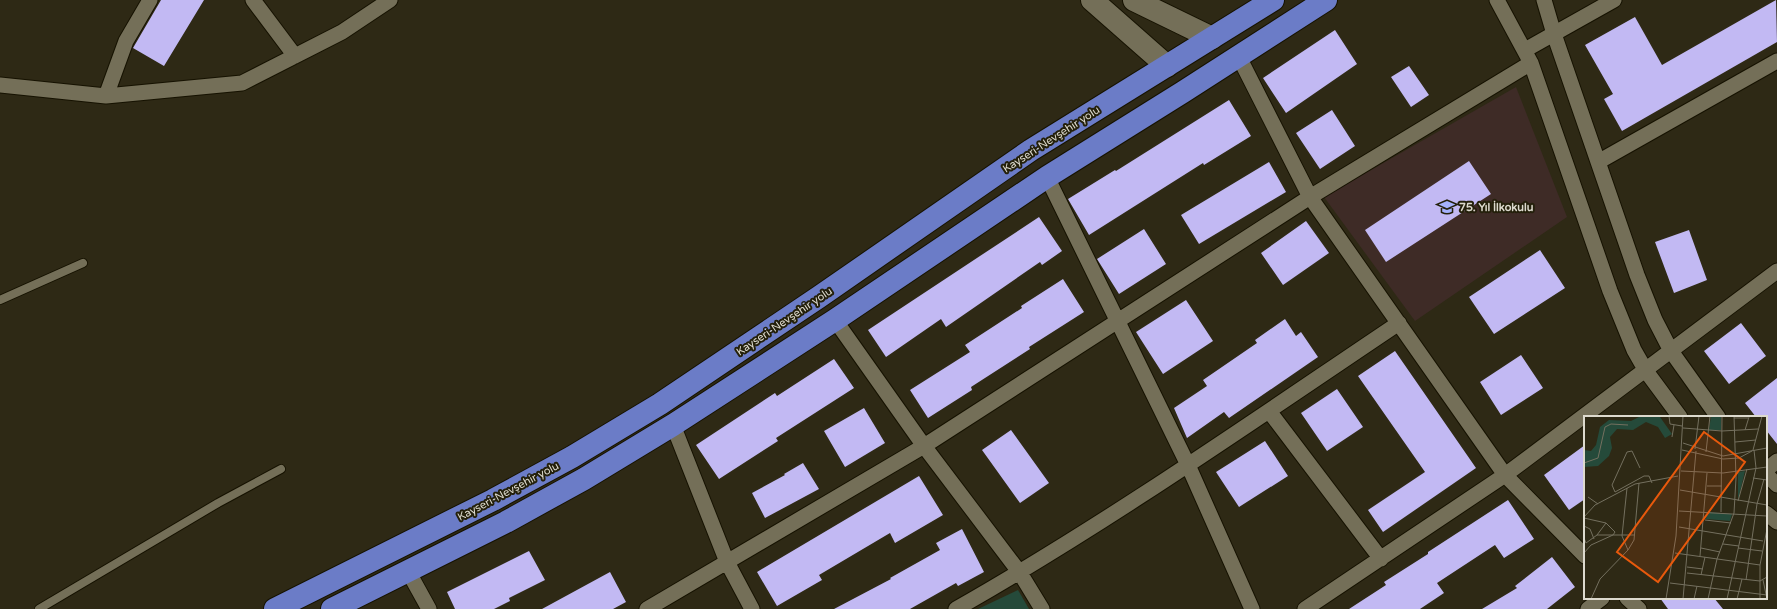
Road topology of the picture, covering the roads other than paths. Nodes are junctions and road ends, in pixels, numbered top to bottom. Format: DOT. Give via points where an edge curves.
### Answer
graph roads {
  1 [pos="150,0"];
  2 [pos="253,0"];
  3 [pos="390,0"];
  4 [pos="1092,0"];
  5 [pos="1134,0"];
  6 [pos="1273,0"];
  7 [pos="1326,0"];
  8 [pos="1497,0"];
  9 [pos="1544,0"];
  10 [pos="1614,0"];
  11 [pos="1554,34"];
  12 [pos="1212,38"];
  13 [pos="295,56"];
  14 [pos="1239,57"];
  15 [pos="1528,57"];
  16 [pos="1777,61"];
  17 [pos="1167,66"];
  18 [pos="0,85"];
  19 [pos="106,96"];
  20 [pos="1598,162"];
  21 [pos="1047,177"];
  22 [pos="1310,197"];
  23 [pos="83,263"];
  24 [pos="1777,271"];
  25 [pos="0,300"];
  26 [pos="834,320"];
  27 [pos="1117,320"];
  28 [pos="1399,323"];
  29 [pos="1672,351"];
  30 [pos="1646,371"];
  31 [pos="1269,411"];
  32 [pos="1585,416"];
  33 [pos="1679,416"];
  34 [pos="1717,416"];
  35 [pos="1584,417"];
  36 [pos="673,425"];
  37 [pos="924,446"];
  38 [pos="1777,461"];
  39 [pos="1188,465"];
  40 [pos="281,469"];
  41 [pos="1767,469"];
  42 [pos="1505,475"];
  43 [pos="1767,475"];
  44 [pos="1777,484"];
  45 [pos="1767,514"];
  46 [pos="1777,522"];
  47 [pos="1584,555"];
  48 [pos="1381,559"];
  49 [pos="727,562"];
  50 [pos="408,571"];
  51 [pos="1020,573"];
  52 [pos="1601,599"];
  53 [pos="1628,599"];
  54 [pos="39,609"];
  55 [pos="275,609"];
  56 [pos="332,609"];
  57 [pos="429,609"];
  58 [pos="647,609"];
  59 [pos="752,609"];
  60 [pos="956,609"];
  61 [pos="1042,609"];
  62 [pos="1252,609"];
  63 [pos="1305,609"];
  64 [pos="1588,609"];
  65 [pos="1639,609"];
  1 -- 19 [label="street" via="126,41"];
  2 -- 13 [label="street"];
  3 -- 13 [label="street" via="342,32"];
  4 -- 17 [label="street"];
  5 -- 12 [label="street"];
  6 -- 12 [label="highway, Kayseri-Nevşehir yolu"];
  7 -- 14 [label="highway"];
  8 -- 15 [label="street"];
  9 -- 11 [label="street"];
  10 -- 11 [label="street"];
  11 -- 15 [label="street"];
  11 -- 20 [label="street"];
  12 -- 17 [label="highway, Kayseri-Nevşehir yolu"];
  13 -- 19 [label="street" via="242,83"];
  14 -- 21 [label="highway"];
  14 -- 22 [label="street"];
  15 -- 22 [label="street"];
  15 -- 30 [label="street" via="1610,291 1634,350"];
  16 -- 20 [label="street"];
  17 -- 55 [label="highway, Kayseri-Nevşehir yolu" via="1031,150 660,404 572,457 500,496"];
  18 -- 19 [label="street"];
  20 -- 29 [label="street" via="1637,275 1655,320"];
  21 -- 26 [label="highway"];
  21 -- 27 [label="street"];
  22 -- 27 [label="street"];
  22 -- 28 [label="street"];
  23 -- 25 [label="lane"];
  24 -- 29 [label="street"];
  26 -- 36 [label="highway"];
  26 -- 37 [label="street"];
  27 -- 37 [label="street"];
  27 -- 39 [label="street"];
  28 -- 31 [label="street"];
  28 -- 42 [label="street"];
  29 -- 30 [label="street"];
  29 -- 34 [label="street"];
  30 -- 32 [label="street"];
  30 -- 33 [label="street"];
  31 -- 39 [label="street"];
  31 -- 48 [label="street"];
  35 -- 42 [label="street"];
  36 -- 49 [label="street"];
  36 -- 50 [label="highway" via="506,522"];
  37 -- 49 [label="street"];
  37 -- 51 [label="street"];
  38 -- 41 [label="street"];
  39 -- 51 [label="street"];
  39 -- 62 [label="street"];
  40 -- 54 [label="lane" via="218,503"];
  42 -- 47 [label="street"];
  42 -- 48 [label="street"];
  43 -- 44 [label="street"];
  45 -- 46 [label="street"];
  48 -- 63 [label="street"];
  49 -- 58 [label="street"];
  49 -- 59 [label="street"];
  50 -- 56 [label="highway"];
  50 -- 57 [label="street"];
  51 -- 60 [label="street"];
  51 -- 61 [label="street"];
  52 -- 64 [label="street"];
  53 -- 65 [label="street"];
}
